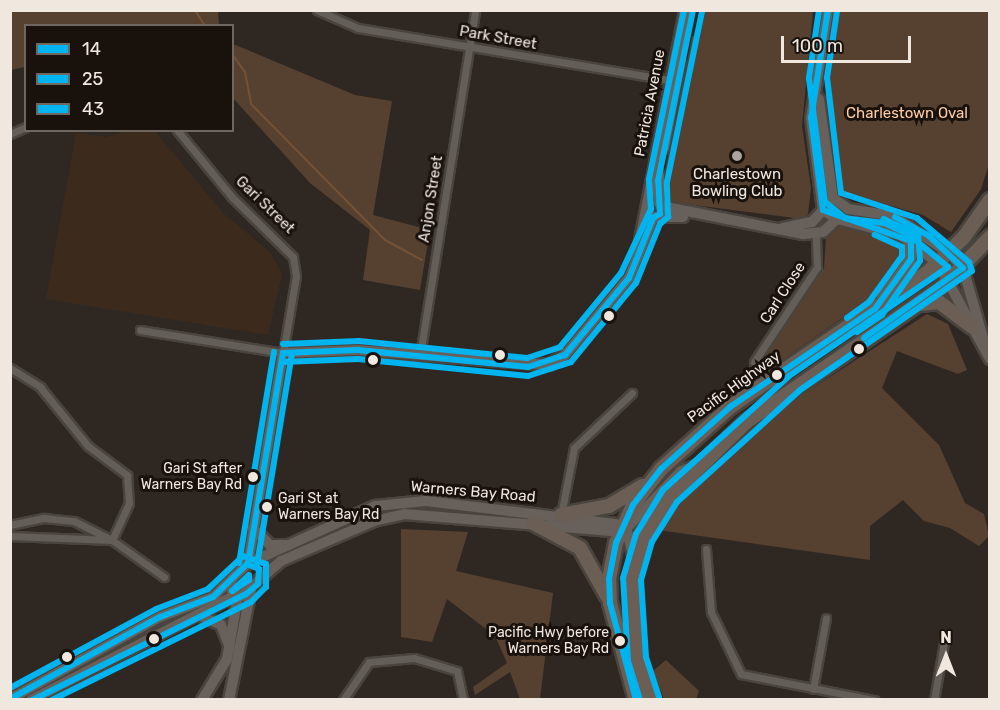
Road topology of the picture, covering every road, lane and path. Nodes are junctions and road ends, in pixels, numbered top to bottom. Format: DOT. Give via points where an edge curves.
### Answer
graph roads {
  1 [pos="317,10"];
  2 [pos="475,10"];
  3 [pos="685,10"];
  4 [pos="693,10"];
  5 [pos="828,10"];
  6 [pos="469,47"];
  7 [pos="818,78"];
  8 [pos="673,81"];
  9 [pos="24,128"];
  10 [pos="179,132"];
  11 [pos="10,134"];
  12 [pos="990,200"];
  13 [pos="653,210"];
  14 [pos="823,210"];
  15 [pos="837,219"];
  16 [pos="768,229"];
  17 [pos="816,234"];
  18 [pos="990,237"];
  19 [pos="911,241"];
  20 [pos="949,253"];
  21 [pos="938,263"];
  22 [pos="963,268"];
  23 [pos="951,280"];
  24 [pos="915,306"];
  25 [pos="875,309"];
  26 [pos="972,327"];
  27 [pos="140,330"];
  28 [pos="985,347"];
  29 [pos="283,353"];
  30 [pos="420,355"];
  31 [pos="990,359"];
  32 [pos="754,362"];
  33 [pos="10,368"];
  34 [pos="632,393"];
  35 [pos="701,464"];
  36 [pos="650,482"];
  37 [pos="561,515"];
  38 [pos="532,523"];
  39 [pos="10,525"];
  40 [pos="253,528"];
  41 [pos="623,530"];
  42 [pos="10,536"];
  43 [pos="112,540"];
  44 [pos="288,545"];
  45 [pos="706,549"];
  46 [pos="635,564"];
  47 [pos="251,565"];
  48 [pos="164,577"];
  49 [pos="231,581"];
  50 [pos="259,581"];
  51 [pos="251,590"];
  52 [pos="237,596"];
  53 [pos="610,603"];
  54 [pos="198,615"];
  55 [pos="825,618"];
  56 [pos="945,637"];
  57 [pos="230,647"];
  58 [pos="813,689"];
  59 [pos="838,696"];
  60 [pos="10,699"];
  61 [pos="31,699"];
  62 [pos="202,699"];
  63 [pos="229,699"];
  64 [pos="343,699"];
  65 [pos="463,699"];
  66 [pos="636,699"];
  67 [pos="650,699"];
  68 [pos="874,699"];
  69 [pos="934,699"];
  1 -- 6 [label="street, Park Street" via="358,28"];
  2 -- 6 [label="street, Anjon Street"];
  3 -- 8 [label="street, Patricia Avenue"];
  4 -- 8 [label="street, Patricia Avenue"];
  5 -- 7 [label="street"];
  6 -- 8 [label="street, Park Street"];
  6 -- 30 [label="street, Anjon Street"];
  7 -- 14 [label="street" via="811,126"];
  7 -- 20 [label="street" via="833,198 848,209 894,216"];
  8 -- 13 [label="street, Patricia Avenue"];
  9 -- 11 [label="street"];
  10 -- 29 [label="street, Gari Street" via="232,197 293,257 295,280"];
  12 -- 20 [label="highway, Pacific Highway"];
  13 -- 16 [label="street"];
  13 -- 30 [label="street, Patricia Avenue" via="629,278 556,362 528,367"];
  14 -- 15 [label="street"];
  14 -- 16 [label="street" via="807,224"];
  15 -- 17 [label="street"];
  15 -- 19 [label="street" via="882,228"];
  16 -- 17 [label="street"];
  17 -- 32 [label="street, Carl Close" via="821,255 817,267"];
  18 -- 22 [label="highway"];
  19 -- 21 [label="street"];
  19 -- 25 [label="highway" via="908,266"];
  20 -- 21 [label="highway, Pacific Highway"];
  20 -- 22 [label="street"];
  21 -- 23 [label="street"];
  21 -- 25 [label="highway, Pacific Highway"];
  22 -- 23 [label="highway"];
  22 -- 28 [label="street"];
  23 -- 24 [label="highway"];
  23 -- 26 [label="street"];
  24 -- 26 [label="highway" via="939,302"];
  24 -- 35 [label="highway" via="795,383"];
  25 -- 36 [label="highway, Pacific Highway" via="730,407"];
  26 -- 28 [label="street"];
  27 -- 29 [label="street, Patricia Avenue"];
  28 -- 31 [label="street"];
  29 -- 30 [label="street, Patricia Avenue"];
  29 -- 40 [label="street, Gari Street"];
  33 -- 43 [label="street" via="36,383 88,446 127,475 129,503"];
  34 -- 37 [label="street" via="574,448"];
  35 -- 41 [label="street" via="681,471"];
  35 -- 46 [label="highway" via="650,525"];
  36 -- 37 [label="highway" via="609,506"];
  36 -- 41 [label="highway, Pacific Highway"];
  37 -- 41 [label="street, Warners Bay Road"];
  37 -- 44 [label="street, Warners Bay Road" via="426,501 392,502 359,510"];
  38 -- 41 [label="street, Warners Bay Road"];
  38 -- 50 [label="street, Warners Bay Road" via="436,513 389,517 281,561"];
  38 -- 53 [label="highway" via="580,548"];
  39 -- 43 [label="street" via="60,519"];
  40 -- 44 [label="street" via="270,545"];
  40 -- 47 [label="street, Gari Street"];
  41 -- 46 [label="street"];
  41 -- 53 [label="highway, Pacific Highway" via="611,565"];
  42 -- 43 [label="street"];
  43 -- 48 [label="street"];
  44 -- 47 [label="street, Warners Bay Road"];
  45 -- 58 [label="street" via="711,612 741,674"];
  46 -- 67 [label="highway" via="632,621"];
  47 -- 49 [label="street, Warners Bay Road"];
  47 -- 50 [label="street"];
  49 -- 52 [label="street"];
  49 -- 60 [label="street, Warners Bay Road" via="213,597 160,617"];
  50 -- 51 [label="street, Warners Bay Road"];
  51 -- 52 [label="street, Warners Bay Road"];
  51 -- 63 [label="street"];
  52 -- 54 [label="street, Warners Bay Road"];
  52 -- 57 [label="street"];
  53 -- 66 [label="highway, Pacific Highway"];
  54 -- 57 [label="street" via="221,625"];
  54 -- 61 [label="street, Warners Bay Road"];
  55 -- 58 [label="street"];
  56 -- 69 [label="street"];
  57 -- 62 [label="street" via="214,686"];
  58 -- 59 [label="street"];
  59 -- 68 [label="street"];
  64 -- 65 [label="street" via="369,662 414,658 457,671"];
}
